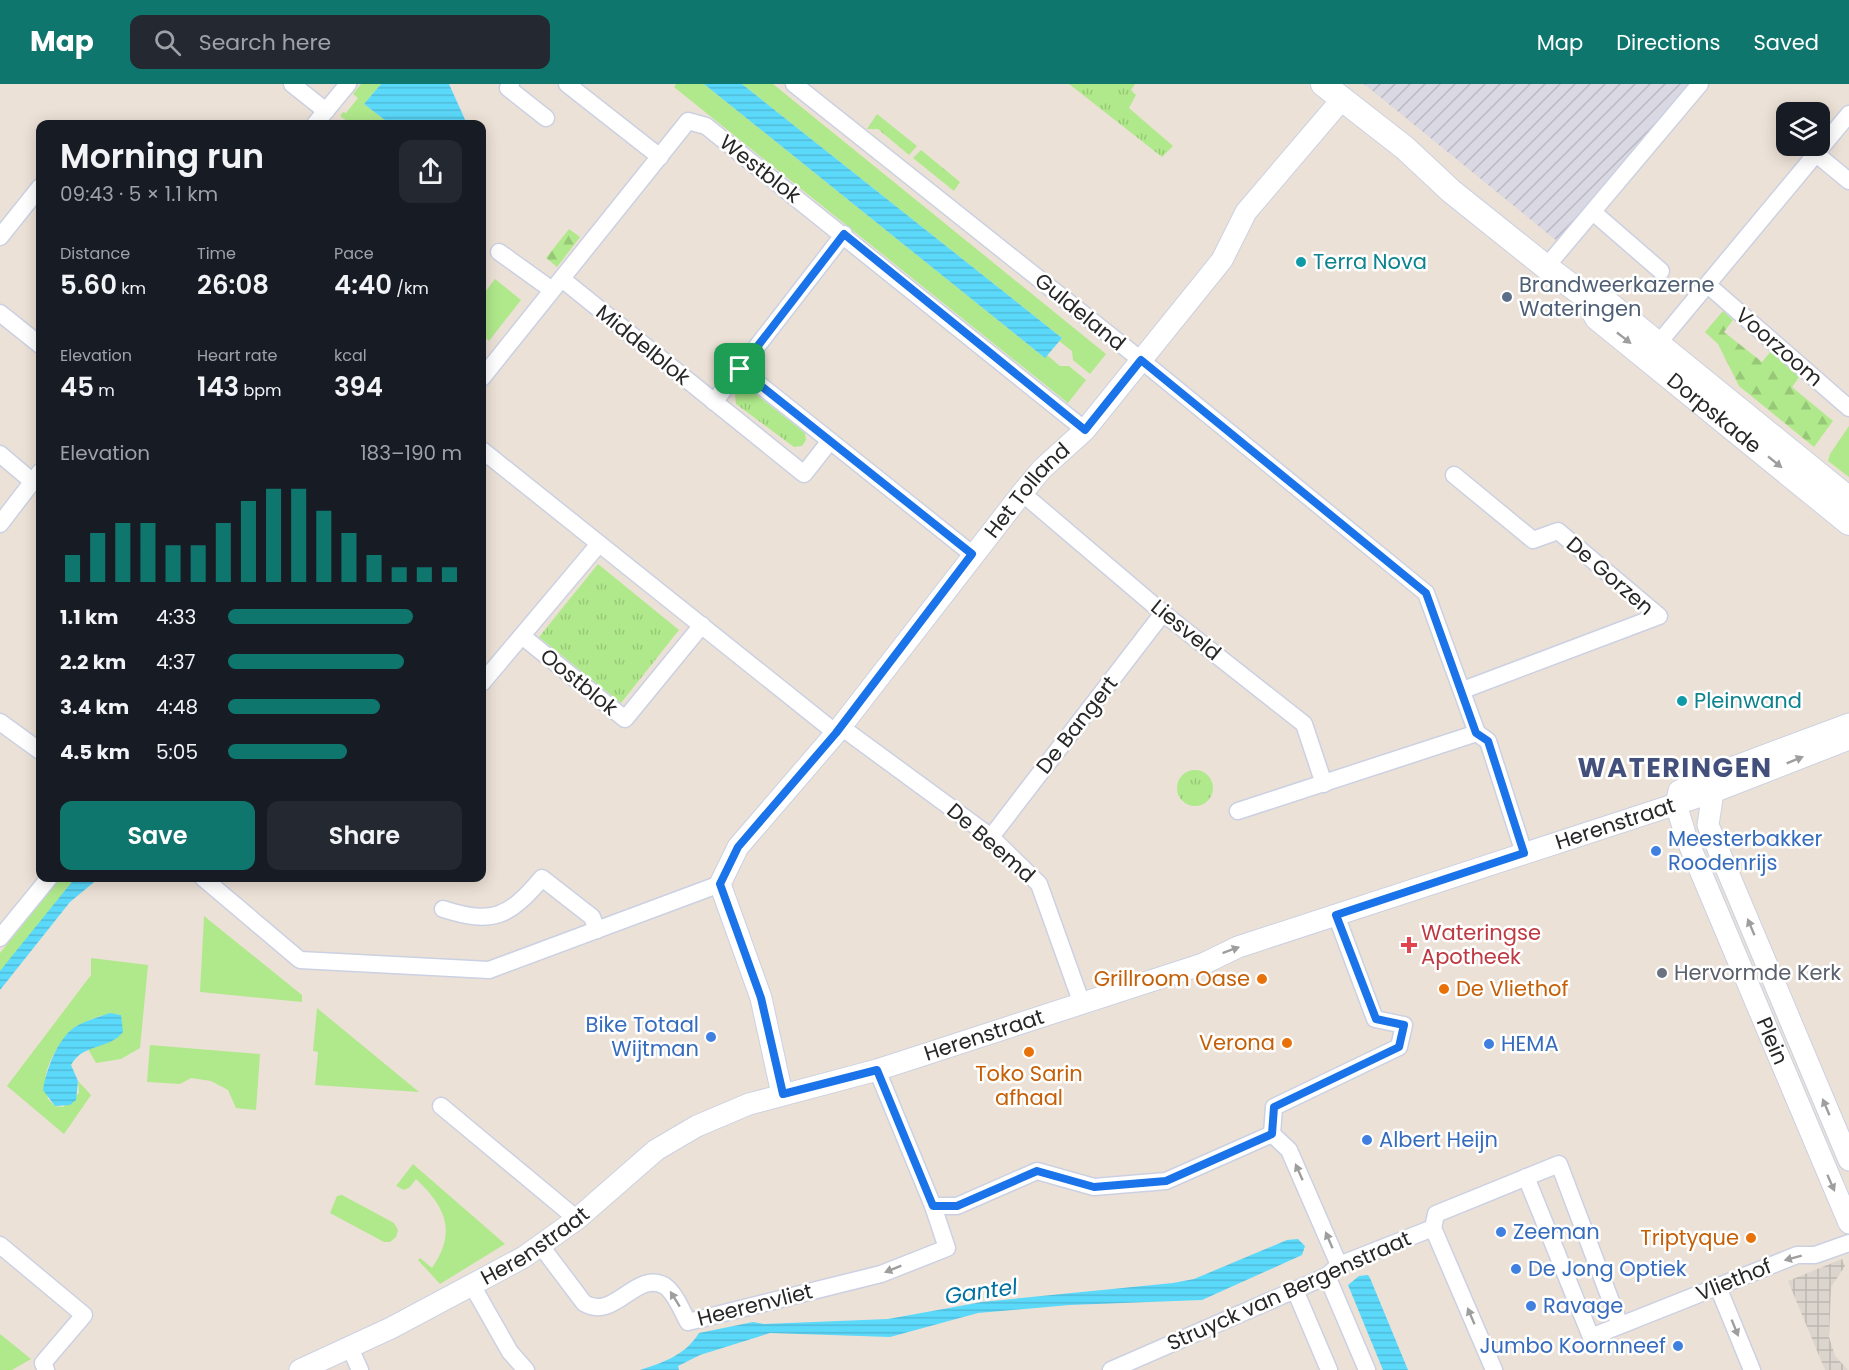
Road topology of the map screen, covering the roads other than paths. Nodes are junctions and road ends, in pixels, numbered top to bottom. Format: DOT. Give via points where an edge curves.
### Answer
graph roads {
  1 [pos="292,84"];
  2 [pos="348,84"];
  3 [pos="511,84"];
  4 [pos="567,84"];
  5 [pos="794,84"];
  6 [pos="1310,84"];
  7 [pos="1323,84"];
  8 [pos="1700,84"];
  9 [pos="1338,104"];
  10 [pos="326,111"];
  11 [pos="1849,114"];
  12 [pos="546,118"];
  13 [pos="318,120"];
  14 [pos="1830,136"];
  15 [pos="1813,156"];
  16 [pos="1819,156"];
  17 [pos="660,157"];
  18 [pos="1849,181"];
  19 [pos="36,192"];
  20 [pos="1593,212"];
  21 [pos="844,234"];
  22 [pos="0,237"];
  23 [pos="499,252"];
  24 [pos="1546,267"];
  25 [pos="1661,271"];
  26 [pos="557,285"];
  27 [pos="1708,286"];
  28 [pos="0,312"];
  29 [pos="36,342"];
  30 [pos="1653,350"];
  31 [pos="1141,360"];
  32 [pos="740,369"];
  33 [pos="486,373"];
  34 [pos="714,402"];
  35 [pos="1849,408"];
  36 [pos="1085,430"];
  37 [pos="830,441"];
  38 [pos="486,453"];
  39 [pos="0,454"];
  40 [pos="1454,475"];
  41 [pos="36,476"];
  42 [pos="36,478"];
  43 [pos="1022,493"];
  44 [pos="1849,499"];
  45 [pos="1849,523"];
  46 [pos="0,524"];
  47 [pos="599,544"];
  48 [pos="972,554"];
  49 [pos="1163,613"];
  50 [pos="702,626"];
  51 [pos="522,636"];
  52 [pos="486,678"];
  53 [pos="1463,690"];
  54 [pos="0,722"];
  55 [pos="1849,723"];
  56 [pos="838,730"];
  57 [pos="1476,733"];
  58 [pos="1849,739"];
  59 [pos="36,748"];
  60 [pos="1324,784"];
  61 [pos="1713,792"];
  62 [pos="1676,804"];
  63 [pos="1238,811"];
  64 [pos="991,837"];
  65 [pos="1718,848"];
  66 [pos="1524,853"];
  67 [pos="1695,858"];
  68 [pos="45,882"];
  69 [pos="208,882"];
  70 [pos="720,884"];
  71 [pos="443,909"];
  72 [pos="1336,915"];
  73 [pos="597,930"];
  74 [pos="0,938"];
  75 [pos="1082,1004"];
  76 [pos="877,1070"];
  77 [pos="783,1094"];
  78 [pos="441,1106"];
  79 [pos="1272,1134"];
  80 [pos="1849,1160"];
  81 [pos="1526,1177"];
  82 [pos="933,1206"];
  83 [pos="577,1220"];
  84 [pos="1849,1223"];
  85 [pos="1433,1228"];
  86 [pos="1849,1243"];
  87 [pos="0,1245"];
  88 [pos="541,1246"];
  89 [pos="1333,1270"];
  90 [pos="472,1285"];
  91 [pos="1718,1287"];
  92 [pos="1295,1290"];
  93 [pos="1620,1325"];
  94 [pos="350,1348"];
  95 [pos="46,1370"];
  96 [pos="300,1370"];
  97 [pos="360,1370"];
  98 [pos="526,1370"];
  99 [pos="1111,1370"];
  100 [pos="1329,1370"];
  101 [pos="1367,1370"];
  102 [pos="1494,1370"];
  103 [pos="1752,1370"];
  1 -- 10 [label="street"];
  2 -- 10 [label="street"];
  3 -- 12 [label="street" via="508,88"];
  4 -- 17 [label="street"];
  5 -- 31 [label="street, Guldeland"];
  6 -- 9 [label="main road, Dorpskade"];
  7 -- 9 [label="main road, Dorpskade"];
  8 -- 20 [label="street"];
  9 -- 24 [label="main road, Dorpskade" via="1396,162 1451,191"];
  9 -- 31 [label="street, Het Tolland" via="1246,212 1222,260"];
  10 -- 13 [label="street"];
  11 -- 14 [label="street"];
  15 -- 27 [label="street"];
  16 -- 18 [label="street"];
  17 -- 21 [label="street, Westblok" via="688,121 705,126"];
  17 -- 26 [label="street, Westblok"];
  19 -- 22 [label="street"];
  20 -- 24 [label="street"];
  20 -- 25 [label="street"];
  21 -- 32 [label="street"];
  21 -- 36 [label="street, Westblok"];
  23 -- 26 [label="street, Middelblok"];
  24 -- 30 [label="main road, Dorpskade" via="1585,296 1597,318"];
  26 -- 33 [label="street, Westblok"];
  26 -- 34 [label="street, Middelblok"];
  27 -- 30 [label="street"];
  27 -- 35 [label="street, Voorzoom"];
  28 -- 29 [label="street"];
  30 -- 44 [label="main road, Dorpskade"];
  30 -- 45 [label="main road, Dorpskade, one-way"];
  31 -- 36 [label="street, Het Tolland"];
  31 -- 53 [label="street, Guldeland" via="1426,593"];
  32 -- 34 [label="street"];
  32 -- 37 [label="street"];
  34 -- 37 [label="street, Middelblok" via="804,474"];
  36 -- 43 [label="street, Het Tolland"];
  37 -- 48 [label="street"];
  38 -- 47 [label="street"];
  39 -- 41 [label="street"];
  40 -- 53 [label="street, De Gorzen" via="1533,540 1558,531 1659,616"];
  42 -- 46 [label="street"];
  43 -- 48 [label="street, Het Tolland"];
  43 -- 49 [label="street, Liesveld"];
  47 -- 50 [label="street"];
  47 -- 51 [label="street, Oostblok"];
  48 -- 56 [label="street, Het Tolland"];
  49 -- 60 [label="street, Liesveld" via="1304,724"];
  49 -- 64 [label="street, De Bangert"];
  50 -- 51 [label="street, Oostblok" via="624,719"];
  50 -- 56 [label="street"];
  51 -- 52 [label="street, Oostblok"];
  53 -- 57 [label="street, Guldeland"];
  54 -- 59 [label="street"];
  55 -- 62 [label="street" via="1710,776 1679,791"];
  56 -- 64 [label="street, De Beemd"];
  56 -- 70 [label="street, Het Tolland" via="738,847"];
  57 -- 60 [label="street"];
  57 -- 66 [label="street, Guldeland" via="1488,741"];
  61 -- 58 [label="street, Herenstraat, one-way"];
  60 -- 63 [label="street"];
  61 -- 62 [label="street, Herenstraat"];
  61 -- 65 [label="street, Plein" via="1708,825"];
  62 -- 66 [label="street, Herenstraat"];
  62 -- 67 [label="street, Plein"];
  64 -- 75 [label="street, De Beemd" via="1039,884"];
  65 -- 67 [label="street" via="1699,848"];
  80 -- 65 [label="street, Plein, one-way"];
  66 -- 72 [label="street, Herenstraat"];
  67 -- 84 [label="street, Plein, one-way"];
  68 -- 74 [label="street"];
  69 -- 73 [label="street" via="300,960 489,970"];
  70 -- 73 [label="street"];
  70 -- 77 [label="street" via="761,998"];
  71 -- 73 [label="street" via="470,918 502,915 524,899 542,878 592,917"];
  75 -- 72 [label="street, Herenstraat, one-way"];
  72 -- 79 [label="street" via="1376,1019 1404,1025 1399,1047 1274,1107"];
  75 -- 76 [label="street, Herenstraat"];
  76 -- 77 [label="street, Herenstraat"];
  76 -- 82 [label="street"];
  77 -- 83 [label="street, Herenstraat" via="749,1104 656,1150"];
  78 -- 83 [label="street"];
  79 -- 82 [label="street" via="1166,1181 1094,1187 1037,1171 957,1206"];
  89 -- 79 [label="street, one-way" via="1289,1150"];
  81 -- 85 [label="street" via="1436,1214"];
  81 -- 93 [label="street, Vliethof" via="1591,1337"];
  81 -- 93 [label="street" via="1559,1164"];
  82 -- 88 [label="street, Heerenvliet, one-way" via="947,1248 882,1274 688,1322 666,1286 655,1283 646,1284 608,1306 593,1308 584,1303"];
  83 -- 88 [label="street, Herenstraat"];
  85 -- 89 [label="street, Struyck van Bergenstraat"];
  102 -- 85 [label="street, one-way"];
  86 -- 91 [label="street, Vliethof, one-way" via="1815,1256 1797,1256"];
  87 -- 95 [label="street" via="84,1315 43,1363"];
  88 -- 90 [label="street, Herenstraat"];
  89 -- 92 [label="street, Struyck van Bergenstraat"];
  89 -- 101 [label="street"];
  90 -- 94 [label="street, Herenstraat"];
  90 -- 98 [label="street" via="510,1352"];
  91 -- 93 [label="street, Vliethof"];
  91 -- 103 [label="street, one-way"];
  92 -- 99 [label="street, Struyck van Bergenstraat"];
  92 -- 100 [label="street"];
  94 -- 96 [label="street, Herenstraat"];
  94 -- 97 [label="street"];
}
